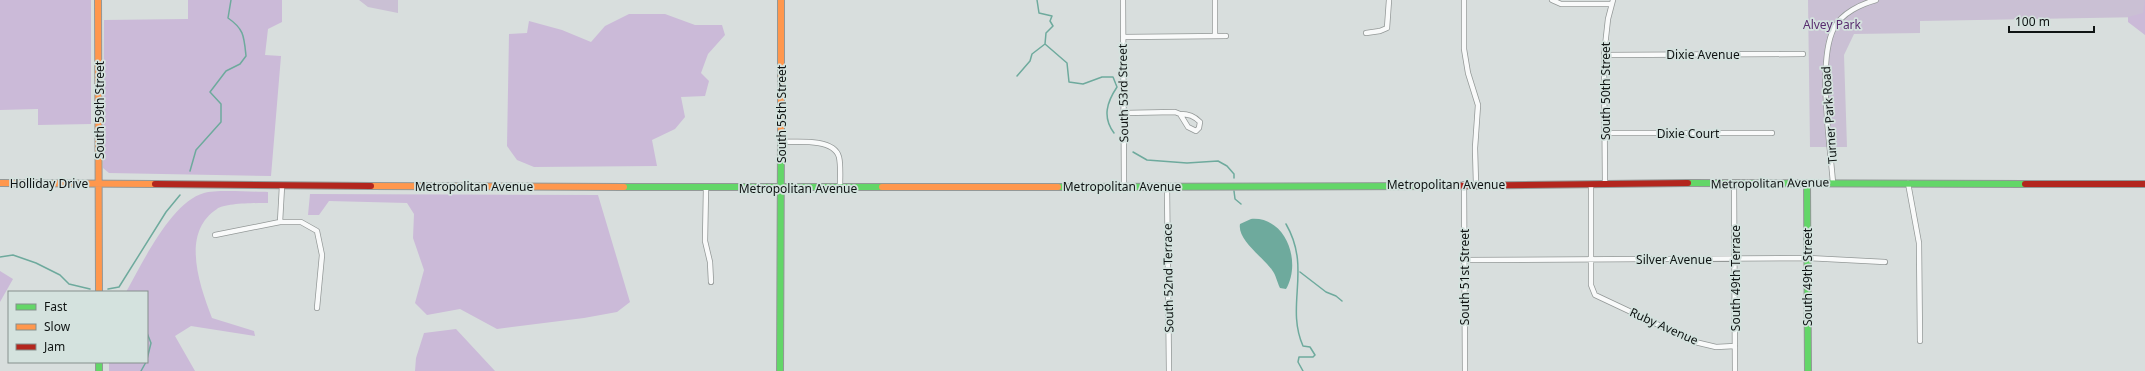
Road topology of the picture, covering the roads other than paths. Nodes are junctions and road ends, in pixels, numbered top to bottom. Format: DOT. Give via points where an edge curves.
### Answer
graph roads {
  1 [pos="98,0"];
  2 [pos="781,0"];
  3 [pos="1123,0"];
  4 [pos="1215,0"];
  5 [pos="1389,0"];
  6 [pos="1464,0"];
  7 [pos="1552,0"];
  8 [pos="1876,0"];
  9 [pos="1612,2"];
  10 [pos="1366,33"];
  11 [pos="1215,36"];
  12 [pos="1226,36"];
  13 [pos="1123,37"];
  14 [pos="1803,54"];
  15 [pos="1604,55"];
  16 [pos="1124,113"];
  17 [pos="1180,114"];
  18 [pos="1605,133"];
  19 [pos="1772,133"];
  20 [pos="781,142"];
  21 [pos="0,183"];
  22 [pos="99,183"];
  23 [pos="1605,183"];
  24 [pos="1807,183"];
  25 [pos="1833,183"];
  26 [pos="1908,183"];
  27 [pos="1464,184"];
  28 [pos="1476,184"];
  29 [pos="1734,184"];
  30 [pos="2145,184"];
  31 [pos="1591,185"];
  32 [pos="282,186"];
  33 [pos="1124,186"];
  34 [pos="1167,186"];
  35 [pos="781,187"];
  36 [pos="706,188"];
  37 [pos="840,188"];
  38 [pos="280,222"];
  39 [pos="215,235"];
  40 [pos="1808,258"];
  41 [pos="1592,259"];
  42 [pos="1735,259"];
  43 [pos="1464,260"];
  44 [pos="1885,262"];
  45 [pos="711,282"];
  46 [pos="99,291"];
  47 [pos="317,308"];
  48 [pos="1920,341"];
  49 [pos="1735,346"];
  50 [pos="780,371"];
  51 [pos="1170,371"];
  52 [pos="1465,371"];
  53 [pos="1735,371"];
  54 [pos="1808,371"];
  1 -- 22 [label="main road, South 59th Street"];
  2 -- 20 [label="main road, South 55th Street"];
  3 -- 13 [label="street, South 53rd Street"];
  4 -- 11 [label="street"];
  5 -- 10 [label="street" via="1387,28"];
  6 -- 28 [label="street" via="1464,49 1478,105"];
  7 -- 9 [label="street" via="1561,4"];
  8 -- 25 [label="street, Turner Park Road" via="1860,5 1847,14 1834,26 1827,44 1824,65"];
  9 -- 15 [label="street, South 50th Street"];
  11 -- 12 [label="street"];
  11 -- 13 [label="street"];
  13 -- 16 [label="street, South 53rd Street"];
  14 -- 15 [label="street, Dixie Avenue"];
  15 -- 18 [label="street, South 50th Street"];
  16 -- 17 [label="street"];
  16 -- 33 [label="street, South 53rd Street"];
  17 -- 17 [label="street" via="1190,114 1196,118 1200,122 1199,128 1196,131 1188,127"];
  18 -- 19 [label="street, Dixie Court"];
  18 -- 23 [label="street, South 50th Street"];
  20 -- 35 [label="main road, South 55th Street"];
  20 -- 37 [label="street" via="823,143 834,149 839,158"];
  21 -- 22 [label="main road, Holliday Drive"];
  22 -- 32 [label="main road, Metropolitan Avenue"];
  22 -- 46 [label="main road, South 59th Street"];
  23 -- 29 [label="main road, Metropolitan Avenue"];
  23 -- 31 [label="main road, Metropolitan Avenue"];
  24 -- 25 [label="main road, Metropolitan Avenue"];
  24 -- 29 [label="main road, Metropolitan Avenue"];
  24 -- 40 [label="main road, South 49th Street"];
  25 -- 26 [label="main road, Metropolitan Avenue"];
  26 -- 30 [label="main road, Metropolitan Avenue"];
  26 -- 48 [label="street" via="1919,243"];
  27 -- 28 [label="main road, Metropolitan Avenue"];
  27 -- 34 [label="main road, Metropolitan Avenue"];
  27 -- 43 [label="street, South 51st Street"];
  28 -- 31 [label="main road, Metropolitan Avenue"];
  29 -- 42 [label="street, South 49th Terrace"];
  31 -- 41 [label="street"];
  32 -- 36 [label="main road, Metropolitan Avenue"];
  32 -- 38 [label="street"];
  33 -- 34 [label="main road, Metropolitan Avenue"];
  33 -- 37 [label="main road, Metropolitan Avenue"];
  34 -- 51 [label="street, South 52nd Terrace"];
  35 -- 36 [label="main road, Metropolitan Avenue"];
  35 -- 37 [label="main road, Metropolitan Avenue"];
  35 -- 50 [label="main road, South 55th Street"];
  36 -- 45 [label="street" via="705,241"];
  38 -- 39 [label="street"];
  38 -- 47 [label="street" via="301,222 317,231 322,255"];
  40 -- 42 [label="street, Silver Avenue"];
  40 -- 44 [label="street, Silver Avenue"];
  40 -- 54 [label="main road, South 49th Street"];
  41 -- 42 [label="street, Silver Avenue"];
  41 -- 43 [label="street, Silver Avenue"];
  41 -- 49 [label="street, Ruby Avenue" via="1592,285 1595,295 1696,342 1716,347"];
  42 -- 49 [label="street, South 49th Terrace"];
  43 -- 52 [label="street, South 51st Street"];
  49 -- 53 [label="street, South 49th Terrace"];
}
